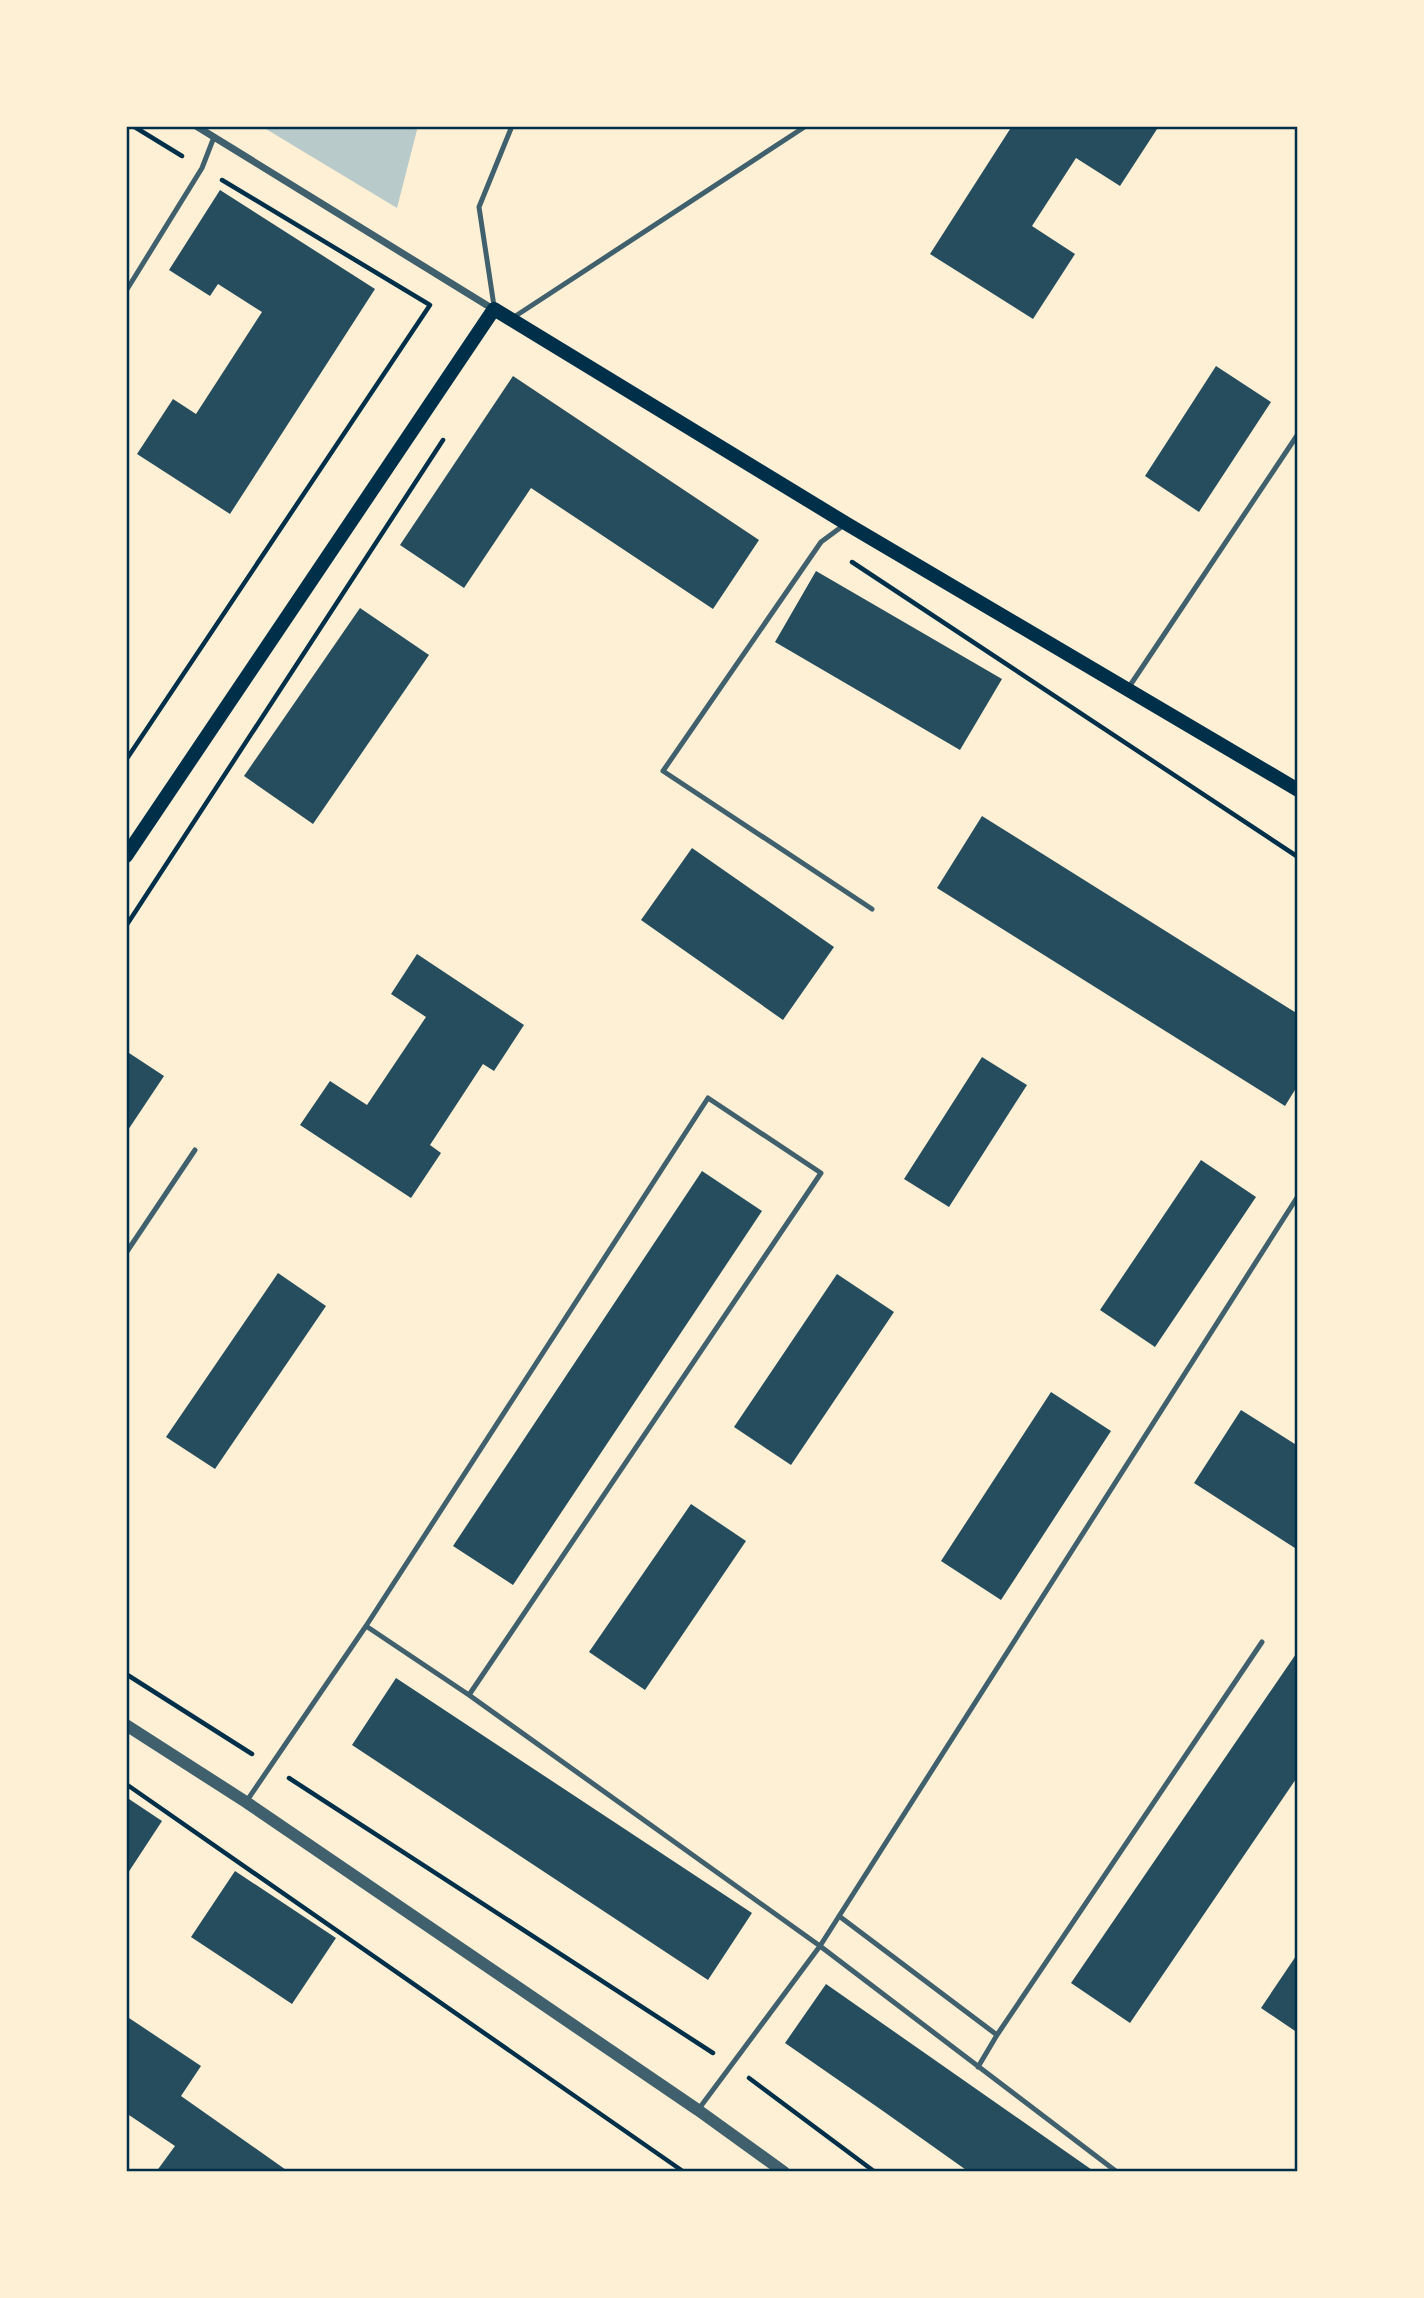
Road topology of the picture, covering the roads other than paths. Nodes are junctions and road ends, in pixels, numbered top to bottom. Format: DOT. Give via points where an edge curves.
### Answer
graph roads {
  1 [pos="196,126"];
  2 [pos="512,126"];
  3 [pos="806,126"];
  4 [pos="214,137"];
  5 [pos="126,291"];
  6 [pos="494,309"];
  7 [pos="511,319"];
  8 [pos="1298,434"];
  9 [pos="847,524"];
  10 [pos="1127,689"];
  11 [pos="1298,790"];
  12 [pos="126,856"];
  13 [pos="872,909"];
  14 [pos="195,1150"];
  15 [pos="1298,1196"];
  16 [pos="126,1253"];
  17 [pos="366,1626"];
  18 [pos="1262,1642"];
  19 [pos="469,1695"];
  20 [pos="126,1725"];
  21 [pos="246,1802"];
  22 [pos="839,1916"];
  23 [pos="820,1947"];
  24 [pos="997,2035"];
  25 [pos="978,2067"];
  26 [pos="698,2110"];
  27 [pos="784,2172"];
  28 [pos="1117,2172"];
  1 -- 4 [label="street"];
  2 -- 6 [label="lane" via="478,207"];
  3 -- 7 [label="lane"];
  4 -- 5 [label="lane" via="202,168"];
  4 -- 6 [label="street"];
  6 -- 7 [label="main road"];
  6 -- 12 [label="main road"];
  7 -- 9 [label="main road"];
  8 -- 10 [label="lane"];
  9 -- 10 [label="main road"];
  9 -- 13 [label="lane" via="821,542 663,771"];
  10 -- 11 [label="main road"];
  14 -- 16 [label="lane"];
  15 -- 22 [label="lane"];
  17 -- 19 [label="lane"];
  17 -- 19 [label="lane" via="708,1098 821,1172"];
  17 -- 21 [label="lane"];
  18 -- 24 [label="lane"];
  19 -- 23 [label="lane"];
  20 -- 21 [label="street"];
  21 -- 26 [label="street"];
  22 -- 23 [label="lane"];
  22 -- 24 [label="lane"];
  23 -- 25 [label="lane"];
  23 -- 26 [label="lane"];
  24 -- 25 [label="lane"];
  25 -- 28 [label="lane"];
  26 -- 27 [label="street"];
}
